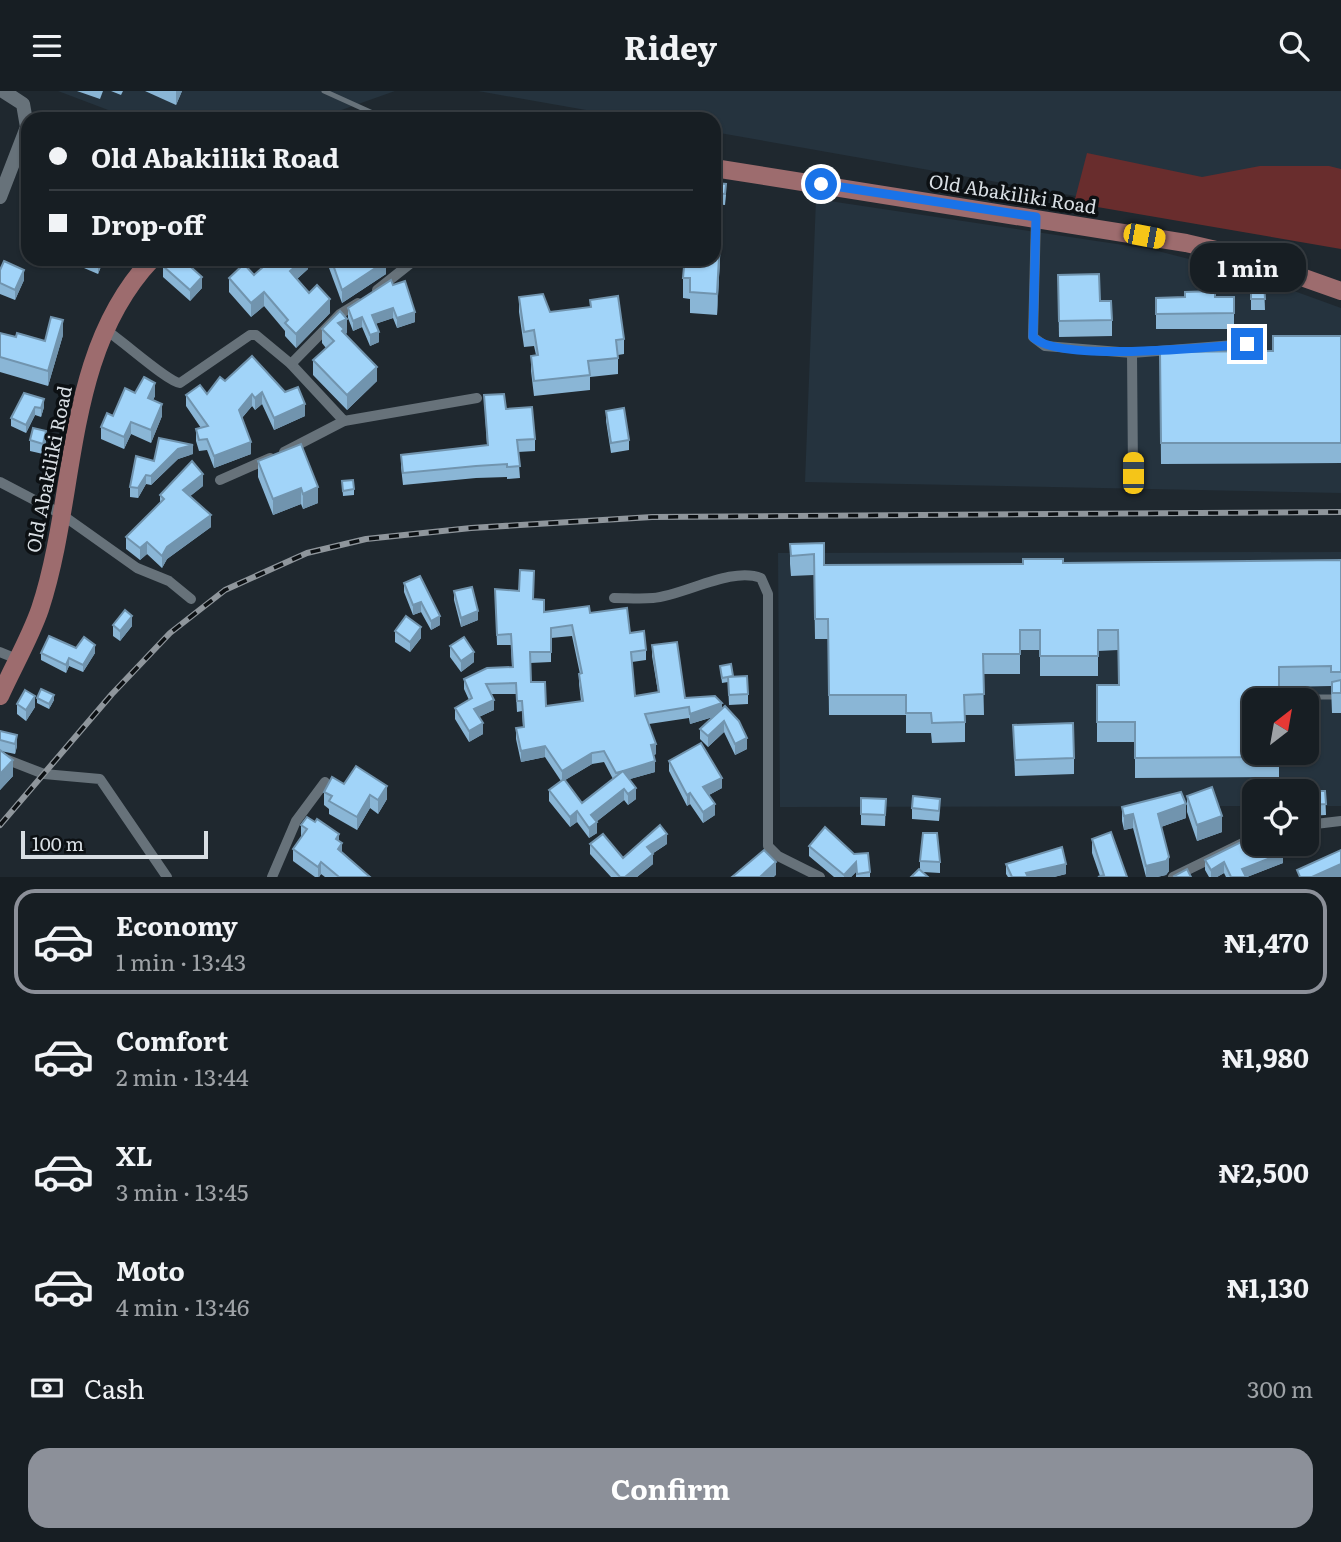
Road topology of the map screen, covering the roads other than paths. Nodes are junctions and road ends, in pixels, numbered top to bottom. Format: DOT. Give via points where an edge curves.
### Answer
graph roads {
  1 [pos="3,91"];
  2 [pos="324,91"];
  3 [pos="26,112"];
  4 [pos="370,112"];
  5 [pos="21,138"];
  6 [pos="721,169"];
  7 [pos="0,197"];
  8 [pos="1036,217"];
  9 [pos="147,266"];
  10 [pos="408,266"];
  11 [pos="1341,291"];
  12 [pos="107,331"];
  13 [pos="1247,344"];
  14 [pos="1132,353"];
  15 [pos="291,364"];
  16 [pos="477,398"];
  17 [pos="344,421"];
  18 [pos="1133,473"];
  19 [pos="220,480"];
  20 [pos="0,482"];
  21 [pos="61,514"];
  22 [pos="614,598"];
  23 [pos="191,599"];
  24 [pos="0,652"];
  25 [pos="17,659"];
  26 [pos="0,696"];
  27 [pos="1320,697"];
  28 [pos="1341,697"];
  29 [pos="0,757"];
  30 [pos="325,782"];
  31 [pos="1341,821"];
  32 [pos="1319,824"];
  33 [pos="1242,843"];
  34 [pos="167,877"];
  35 [pos="272,877"];
  36 [pos="820,877"];
  37 [pos="1173,877"];
  1 -- 3 [label="street" via="23,104"];
  2 -- 4 [label="lane"];
  5 -- 7 [label="street"];
  6 -- 8 [label="main road, Old Abakiliki Road"];
  8 -- 11 [label="main road, Old Abakiliki Road" via="1242,256"];
  8 -- 14 [label="street" via="1033,337 1045,346"];
  9 -- 12 [label="main road, Old Abakiliki Road" via="127,291"];
  10 -- 15 [label="street" via="340,314"];
  12 -- 15 [label="street" via="174,383 250,335"];
  12 -- 21 [label="main road, Old Abakiliki Road" via="82,404"];
  13 -- 14 [label="street"];
  14 -- 18 [label="street"];
  15 -- 17 [label="street"];
  16 -- 17 [label="street"];
  17 -- 19 [label="street"];
  20 -- 21 [label="street"];
  21 -- 23 [label="street" via="137,568 169,581"];
  21 -- 25 [label="main road, Old Abakiliki Road" via="40,609"];
  22 -- 36 [label="street" via="654,598 728,577 751,574 761,578 768,594 768,846"];
  24 -- 25 [label="street"];
  25 -- 26 [label="main road, Old Abakiliki Road"];
  27 -- 28 [label="lane"];
  29 -- 34 [label="street" via="44,774 100,779"];
  30 -- 35 [label="street" via="296,821"];
  31 -- 32 [label="street"];
  33 -- 37 [label="street"];
}
